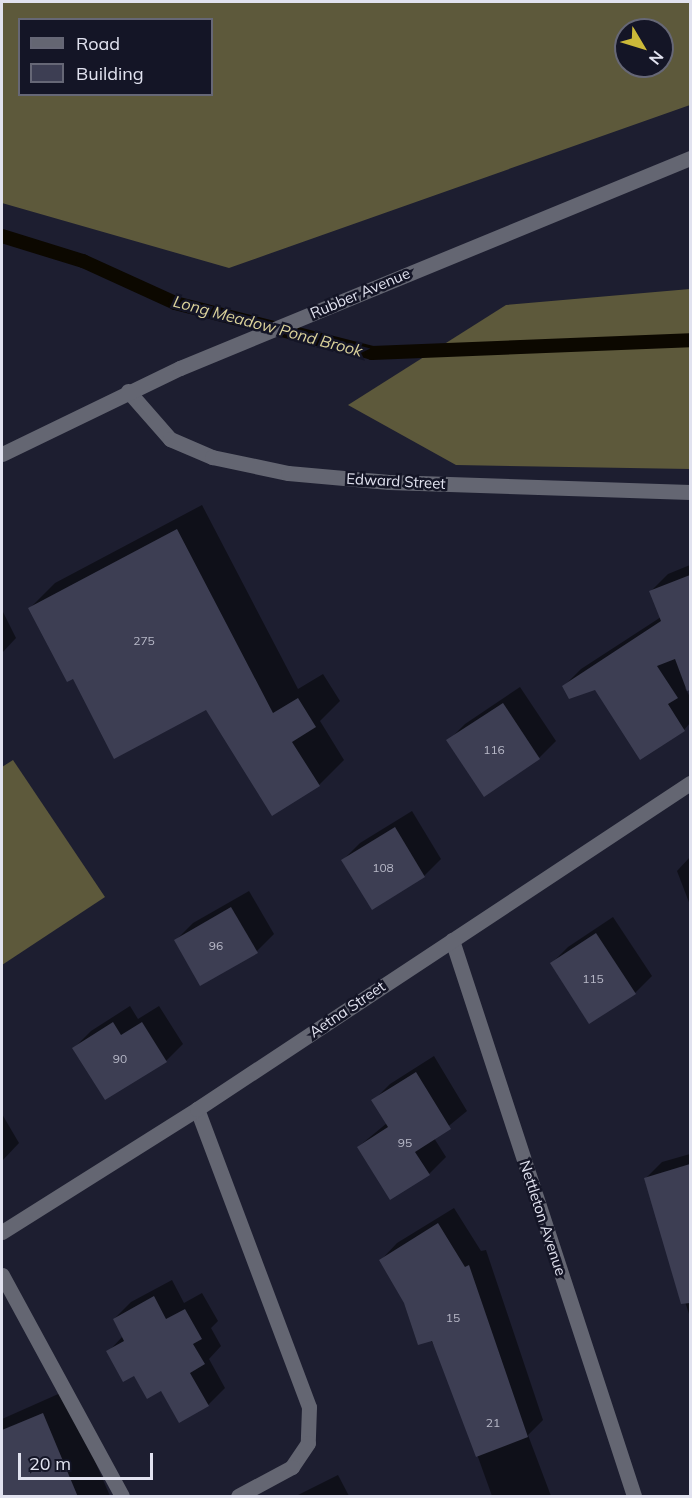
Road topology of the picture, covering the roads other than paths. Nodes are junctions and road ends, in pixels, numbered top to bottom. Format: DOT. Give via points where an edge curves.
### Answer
graph roads {
  1 [pos="690,158"];
  2 [pos="128,391"];
  3 [pos="2,454"];
  4 [pos="690,492"];
  5 [pos="690,783"];
  6 [pos="452,940"];
  7 [pos="197,1109"];
  8 [pos="2,1232"];
  9 [pos="2,1275"];
  10 [pos="122,1497"];
  11 [pos="238,1497"];
  12 [pos="634,1497"];
  1 -- 2 [label="street, Rubber Avenue"];
  2 -- 3 [label="street, Rubber Avenue"];
  2 -- 4 [label="street, Edward Street" via="170,439 212,457 288,473 389,482"];
  5 -- 6 [label="street, Aetna Street"];
  6 -- 7 [label="street, Aetna Street"];
  6 -- 12 [label="street, Nettleton Avenue"];
  7 -- 8 [label="street, Aetna Street"];
  7 -- 11 [label="street" via="309,1407 308,1443 292,1467"];
  9 -- 10 [label="street"];
}
